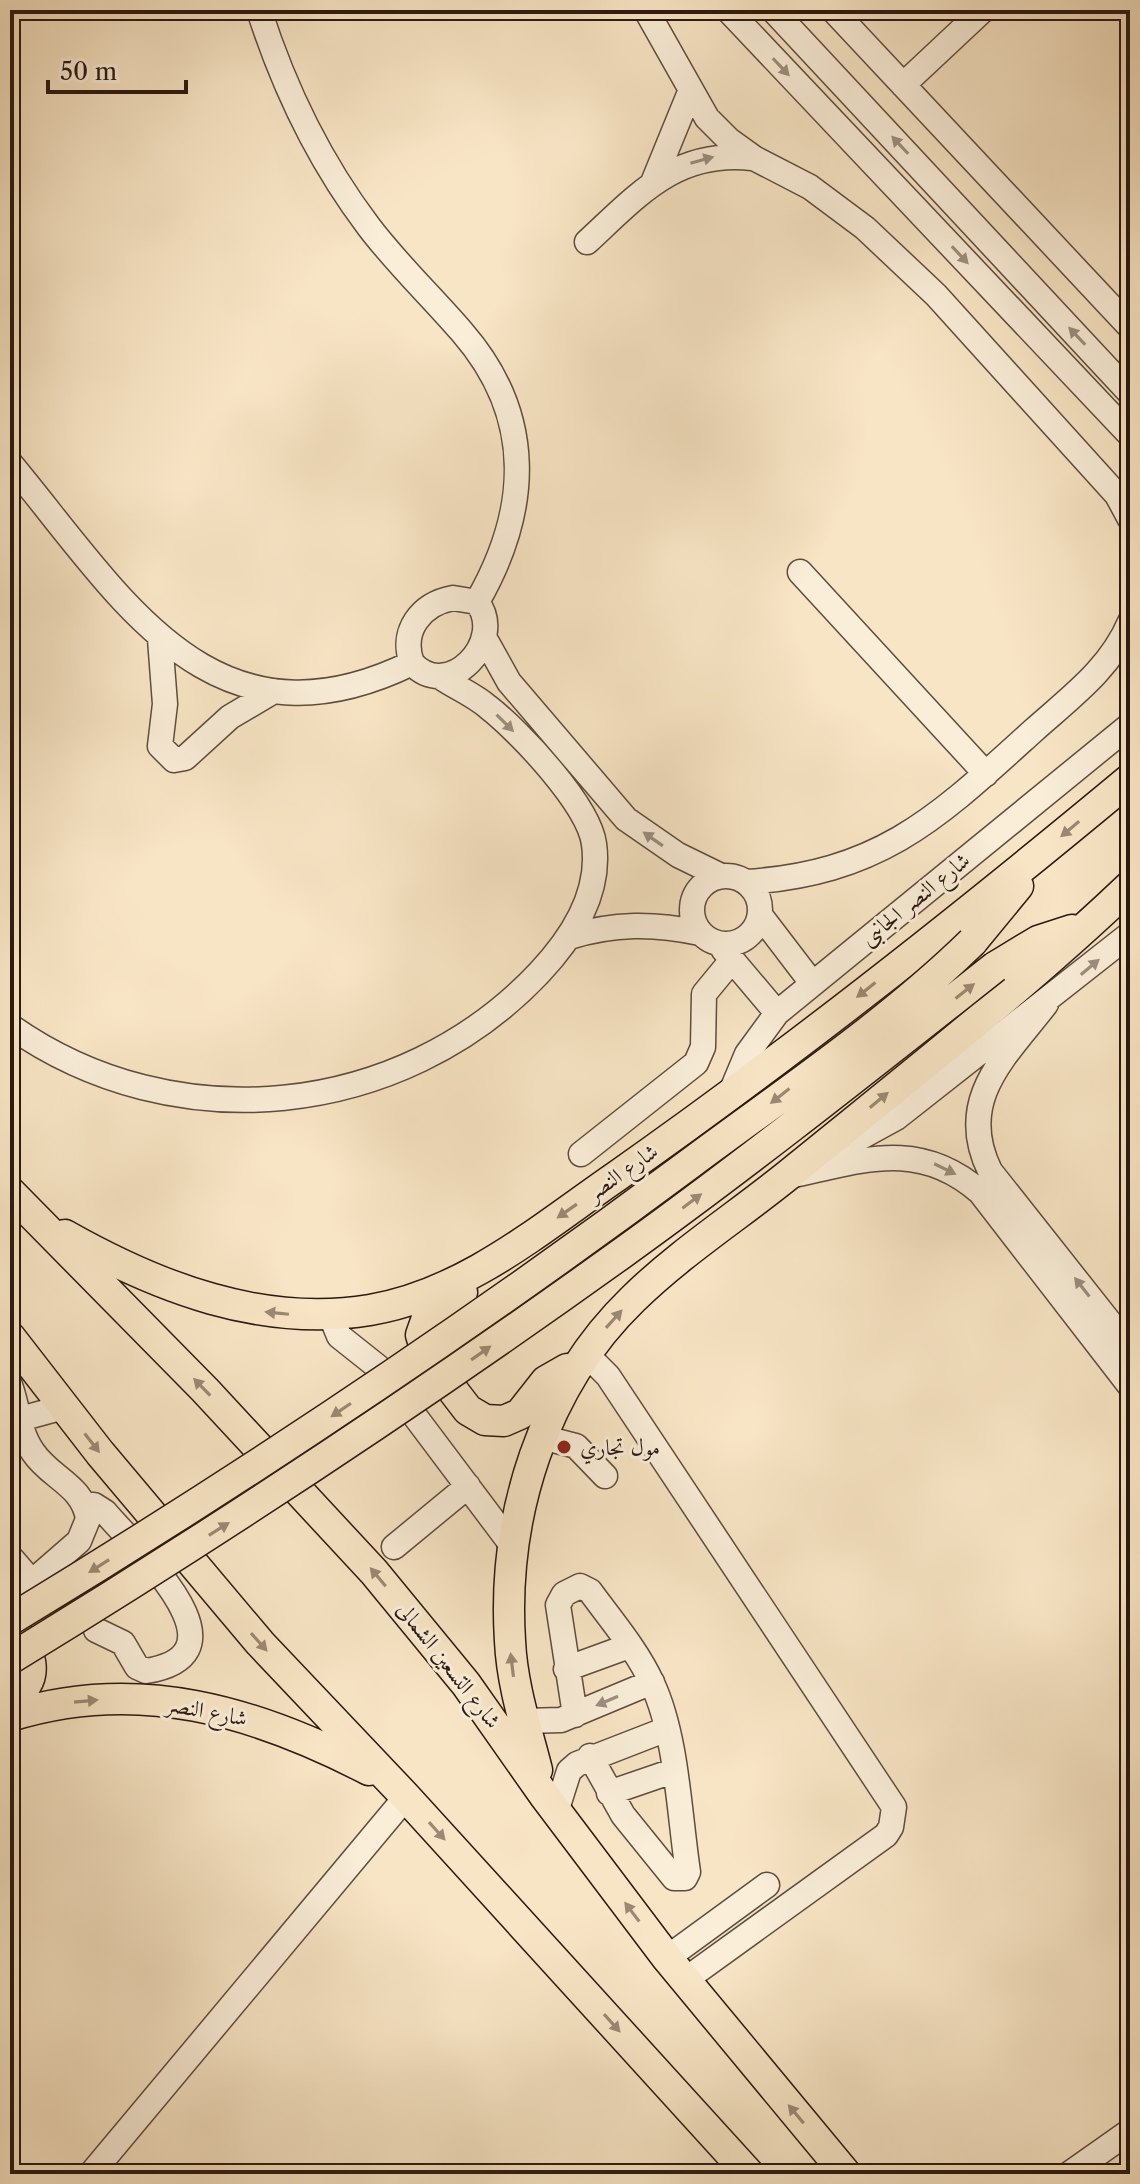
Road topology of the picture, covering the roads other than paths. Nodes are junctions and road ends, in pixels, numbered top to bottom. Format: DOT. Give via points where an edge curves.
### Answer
graph roads {
  1 [pos="259,10"];
  2 [pos="646,10"];
  3 [pos="728,10"];
  4 [pos="773,10"];
  5 [pos="833,10"];
  6 [pos="983,10"];
  7 [pos="903,85"];
  8 [pos="690,92"];
  9 [pos="754,158"];
  10 [pos="654,180"];
  11 [pos="587,242"];
  12 [pos="1130,327"];
  13 [pos="1130,393"];
  14 [pos="1130,435"];
  15 [pos="10,463"];
  16 [pos="1130,519"];
  17 [pos="800,572"];
  18 [pos="477,602"];
  19 [pos="1130,622"];
  20 [pos="484,637"];
  21 [pos="160,639"];
  22 [pos="412,663"];
  23 [pos="442,678"];
  24 [pos="274,691"];
  25 [pos="1130,725"];
  26 [pos="986,774"];
  27 [pos="1130,779"];
  28 [pos="626,819"];
  29 [pos="594,843"];
  30 [pos="1039,854"];
  31 [pos="721,876"];
  32 [pos="746,882"];
  33 [pos="1130,886"];
  34 [pos="760,915"];
  35 [pos="1085,928"];
  36 [pos="1130,934"];
  37 [pos="569,937"];
  38 [pos="717,945"];
  39 [pos="812,983"];
  40 [pos="1046,1004"];
  41 [pos="777,1013"];
  42 [pos="10,1026"];
  43 [pos="729,1098"];
  44 [pos="581,1154"];
  45 [pos="792,1172"];
  46 [pos="10,1192"];
  47 [pos="37,1219"];
  48 [pos="504,1254"];
  49 [pos="330,1314"];
  50 [pos="10,1337"];
  51 [pos="1130,1348"];
  52 [pos="581,1361"];
  53 [pos="18,1382"];
  54 [pos="1130,1386"];
  55 [pos="64,1407"];
  56 [pos="20,1419"];
  57 [pos="541,1437"];
  58 [pos="605,1476"];
  59 [pos="124,1482"];
  60 [pos="468,1486"];
  61 [pos="91,1506"];
  62 [pos="394,1547"];
  63 [pos="514,1548"];
  64 [pos="11,1559"];
  65 [pos="32,1582"];
  66 [pos="10,1601"];
  67 [pos="10,1622"];
  68 [pos="96,1630"];
  69 [pos="629,1646"];
  70 [pos="10,1659"];
  71 [pos="566,1669"];
  72 [pos="652,1682"];
  73 [pos="10,1699"];
  74 [pos="575,1715"];
  75 [pos="10,1716"];
  76 [pos="524,1721"];
  77 [pos="667,1729"];
  78 [pos="590,1756"];
  79 [pos="673,1771"];
  80 [pos="399,1790"];
  81 [pos="609,1793"];
  82 [pos="550,1804"];
  83 [pos="683,1839"];
  84 [pos="653,1853"];
  85 [pos="767,1885"];
  86 [pos="676,1969"];
  87 [pos="1130,2131"];
  88 [pos="91,2174"];
  89 [pos="749,2174"];
  90 [pos="846,2174"];
  91 [pos="1069,2174"];
  1 -- 18 [label="street" via="307,130 337,181 370,228 464,334 490,371 508,411 519,468 515,513 506,545"];
  2 -- 8 [label="street"];
  3 -- 14 [label="street, one-way"];
  13 -- 4 [label="street, one-way"];
  5 -- 7 [label="street"];
  6 -- 7 [label="street"];
  7 -- 12 [label="street"];
  8 -- 9 [label="street" via="707,118"];
  8 -- 10 [label="street"];
  10 -- 9 [label="street, one-way" via="723,155"];
  9 -- 16 [label="street" via="830,202 936,295 1117,495"];
  10 -- 11 [label="street"];
  15 -- 21 [label="street"];
  17 -- 26 [label="street"];
  18 -- 20 [label="street" via="486,619"];
  18 -- 22 [label="street" via="440,600 419,615 408,638"];
  19 -- 26 [label="street" via="1101,670"];
  20 -- 23 [label="street" via="470,662"];
  20 -- 28 [label="street" via="509,682"];
  21 -- 24 [label="street" via="213,673"];
  21 -- 24 [label="street" via="165,683 160,746 174,760 185,758 230,717"];
  22 -- 23 [label="street" via="420,672"];
  22 -- 24 [label="street" via="359,685"];
  23 -- 29 [label="street, one-way" via="510,727 573,798"];
  25 -- 39 [label="street, شارع النصر الجانبى"];
  26 -- 32 [label="street" via="931,822 882,850 829,870"];
  27 -- 30 [label="main road, شارع النصر, one-way"];
  28 -- 29 [label="street"];
  31 -- 28 [label="street, one-way" via="678,855"];
  29 -- 37 [label="street" via="590,887"];
  30 -- 43 [label="main road, شارع النصر, one-way"];
  30 -- 67 [label="main road, one-way, bridge" via="972,942 771,1103 444,1341"];
  31 -- 32 [label="street"];
  31 -- 38 [label="street" via="708,881 692,905 693,920"];
  32 -- 34 [label="street"];
  33 -- 35 [label="main road"];
  34 -- 38 [label="street" via="745,938"];
  34 -- 39 [label="street"];
  45 -- 35 [label="main road, one-way"];
  70 -- 35 [label="main road, one-way, bridge" via="285,1487 460,1368 783,1133 995,967 1038,941"];
  40 -- 36 [label="street, one-way"];
  37 -- 38 [label="street" via="649,925"];
  37 -- 42 [label="street" via="527,986 456,1041 374,1080 287,1099 197,1099 153,1091 68,1061"];
  38 -- 41 [label="street"];
  38 -- 44 [label="street" via="704,994 703,1047 696,1063"];
  39 -- 41 [label="street, شارع النصر الجانبى"];
  40 -- 45 [label="street" via="896,1118 845,1149"];
  51 -- 40 [label="street, one-way" via="990,1171 979,1144 977,1115 989,1079"];
  41 -- 43 [label="street, شارع النصر الجانبى" via="747,1054"];
  43 -- 48 [label="main road, شارع النصر, one-way"];
  52 -- 45 [label="main road, one-way" via="655,1277"];
  45 -- 54 [label="street, one-way" via="888,1157 928,1161 964,1179 980,1192"];
  46 -- 47 [label="main road, شارع التسعين الشمالى"];
  49 -- 47 [label="main road, شارع النصر, one-way" via="261,1311 207,1298 98,1252"];
  82 -- 47 [label="main road, شارع التسعين الشمالى, one-way" via="466,1684 347,1541"];
  48 -- 49 [label="main road, شارع النصر" via="427,1295 372,1310"];
  48 -- 52 [label="main road" via="490,1275 427,1318 421,1335 428,1358 468,1410 495,1422 520,1414 546,1381"];
  49 -- 60 [label="street" via="339,1336 378,1367"];
  50 -- 53 [label="main road"];
  52 -- 57 [label="main road" via="549,1413"];
  52 -- 86 [label="street" via="608,1376 894,1807 886,1835"];
  53 -- 55 [label="main road"];
  53 -- 56 [label="street"];
  55 -- 56 [label="street"];
  55 -- 59 [label="main road, one-way"];
  56 -- 61 [label="street" via="32,1451"];
  57 -- 58 [label="street" via="576,1446"];
  57 -- 63 [label="main road"];
  59 -- 61 [label="street"];
  59 -- 80 [label="main road, one-way" via="260,1643"];
  60 -- 62 [label="street"];
  60 -- 63 [label="street"];
  61 -- 65 [label="street" via="84,1534"];
  61 -- 68 [label="street" via="184,1607 191,1628 178,1660 146,1671 137,1667 123,1643"];
  76 -- 63 [label="main road, one-way" via="510,1642"];
  64 -- 65 [label="street"];
  65 -- 66 [label="street"];
  67 -- 73 [label="main road" via="32,1664 25,1687"];
  69 -- 71 [label="street"];
  69 -- 71 [label="street" via="590,1591 576,1587 558,1605"];
  69 -- 72 [label="street"];
  71 -- 74 [label="street"];
  72 -- 74 [label="street, one-way"];
  72 -- 77 [label="street"];
  74 -- 76 [label="street" via="555,1722"];
  75 -- 80 [label="main road, شارع النصر, one-way" via="100,1700 211,1708 294,1733"];
  76 -- 82 [label="main road"];
  77 -- 78 [label="street"];
  77 -- 79 [label="street"];
  78 -- 81 [label="street"];
  78 -- 82 [label="street" via="569,1771"];
  79 -- 81 [label="street"];
  79 -- 83 [label="street"];
  80 -- 88 [label="street"];
  80 -- 89 [label="main road, one-way"];
  81 -- 84 [label="street"];
  86 -- 82 [label="main road, شارع التسعين الشمالى, one-way"];
  83 -- 84 [label="street"];
  83 -- 84 [label="street" via="688,1872 682,1880"];
  85 -- 86 [label="street"];
  90 -- 86 [label="main road, شارع التسعين الشمالى, one-way"];
  87 -- 91 [label="street"];
}
